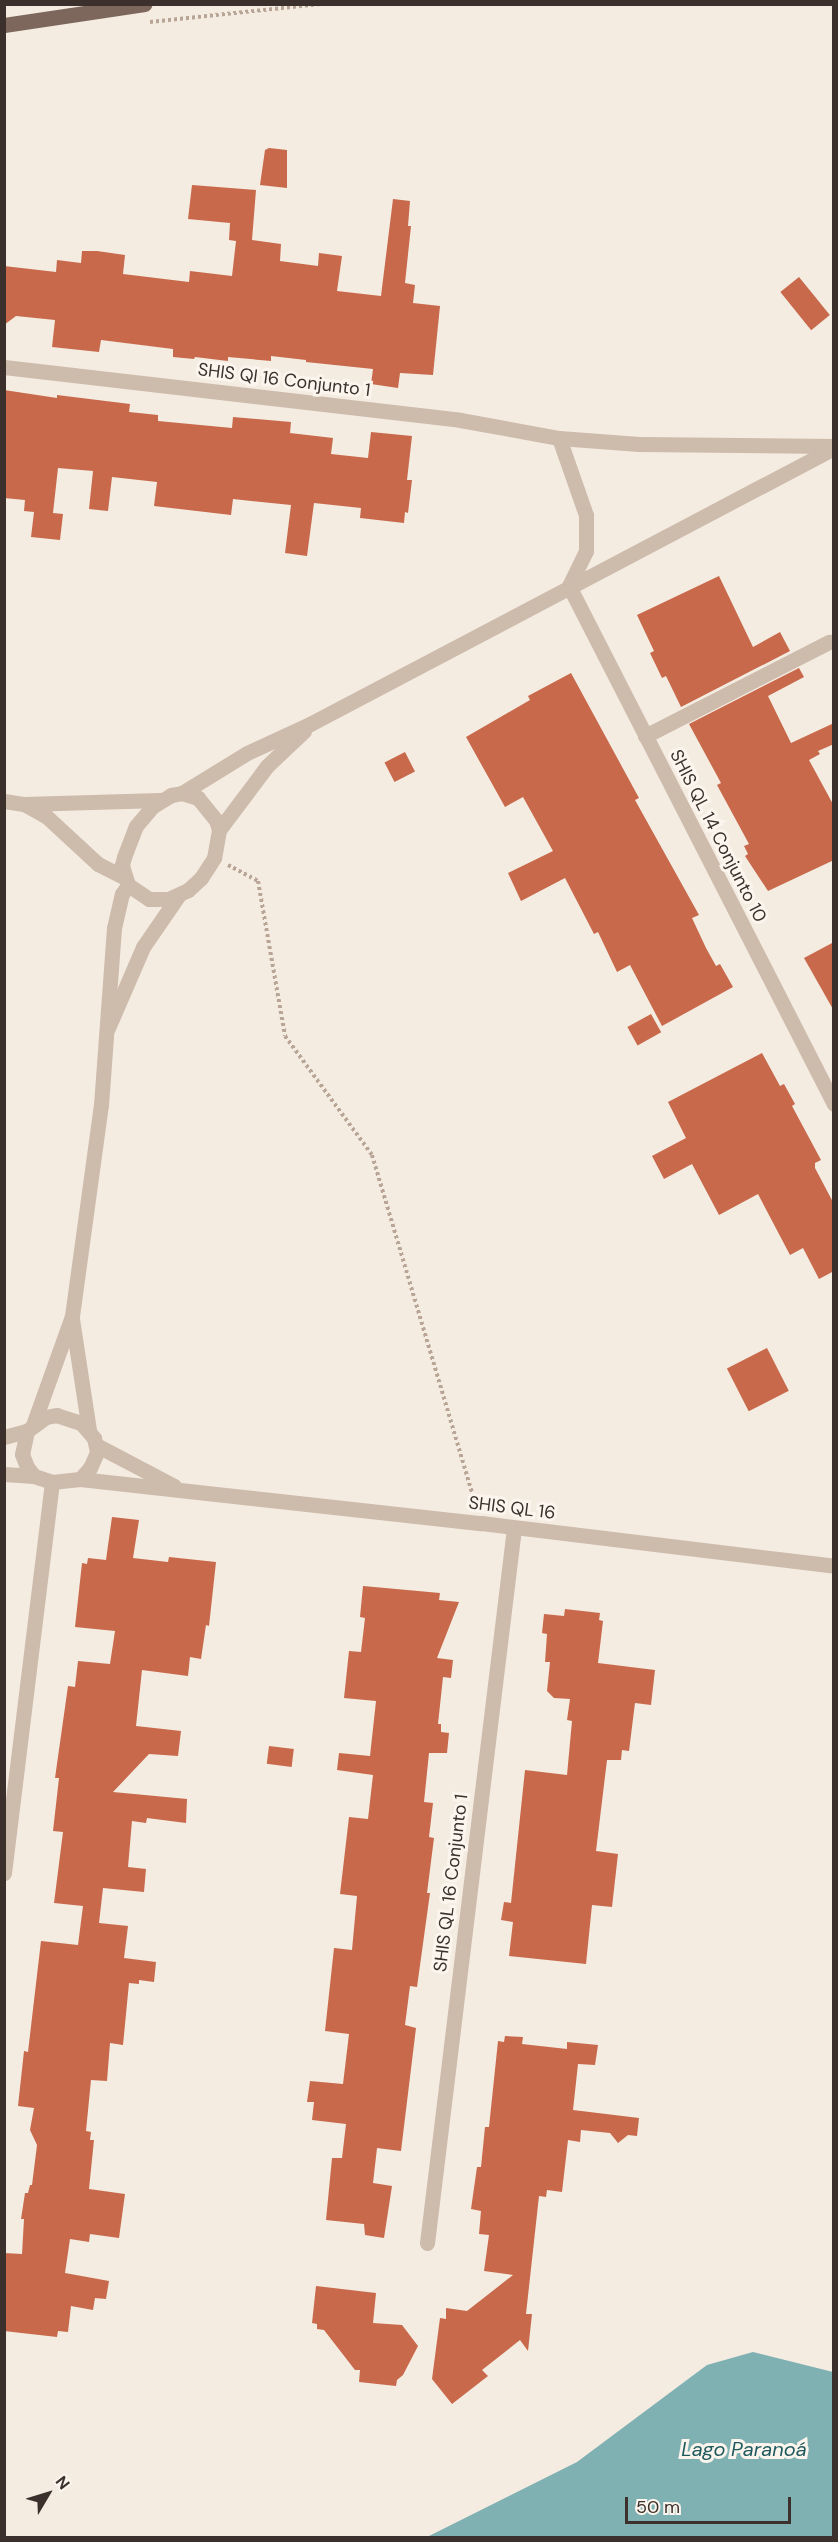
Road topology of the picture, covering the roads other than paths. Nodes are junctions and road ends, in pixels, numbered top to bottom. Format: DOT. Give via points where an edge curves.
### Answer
graph roads {
  1 [pos="144,4"];
  2 [pos="4,25"];
  3 [pos="4,367"];
  4 [pos="559,438"];
  5 [pos="834,447"];
  6 [pos="569,586"];
  7 [pos="829,642"];
  8 [pos="310,724"];
  9 [pos="645,736"];
  10 [pos="182,793"];
  11 [pos="160,800"];
  12 [pos="4,801"];
  13 [pos="24,804"];
  14 [pos="219,830"];
  15 [pos="127,881"];
  16 [pos="178,896"];
  17 [pos="108,1028"];
  18 [pos="834,1104"];
  19 [pos="72,1316"];
  20 [pos="30,1428"];
  21 [pos="89,1430"];
  22 [pos="4,1437"];
  23 [pos="96,1445"];
  24 [pos="4,1474"];
  25 [pos="34,1476"];
  26 [pos="80,1479"];
  27 [pos="52,1482"];
  28 [pos="185,1491"];
  29 [pos="514,1528"];
  30 [pos="834,1566"];
  31 [pos="4,1873"];
  32 [pos="427,2242"];
  1 -- 2 [label="main road"];
  3 -- 4 [label="street, SHIS QI 16 Conjunto 1" via="460,420"];
  4 -- 5 [label="street, SHIS QI 16 Conjunto 1" via="639,444"];
  4 -- 6 [label="street" via="586,515 586,551"];
  5 -- 6 [label="street"];
  6 -- 8 [label="street"];
  6 -- 9 [label="street, SHIS QL 14 Conjunto 10"];
  7 -- 9 [label="street"];
  8 -- 10 [label="street" via="248,753"];
  8 -- 14 [label="street" via="256,778"];
  9 -- 18 [label="street, SHIS QL 14 Conjunto 10"];
  10 -- 11 [label="street"];
  10 -- 14 [label="street" via="198,798 210,809"];
  11 -- 13 [label="street"];
  11 -- 15 [label="street" via="136,826 122,865"];
  12 -- 13 [label="street"];
  13 -- 15 [label="street" via="62,828 98,864"];
  14 -- 16 [label="street" via="214,858 201,878"];
  15 -- 16 [label="street" via="149,899"];
  15 -- 17 [label="street" via="114,927 106,1006"];
  16 -- 17 [label="street" via="143,947"];
  17 -- 19 [label="street"];
  19 -- 20 [label="street"];
  19 -- 21 [label="street"];
  20 -- 21 [label="street" via="46,1417 66,1416"];
  20 -- 22 [label="street"];
  20 -- 25 [label="street" via="22,1455"];
  21 -- 23 [label="street"];
  23 -- 26 [label="street" via="90,1468"];
  23 -- 28 [label="street, SHIS QL 16"];
  24 -- 25 [label="street"];
  25 -- 27 [label="street"];
  26 -- 27 [label="street"];
  26 -- 28 [label="street, SHIS QL 16"];
  27 -- 31 [label="street"];
  28 -- 29 [label="street, SHIS QL 16"];
  29 -- 30 [label="street, SHIS QL 16"];
  29 -- 32 [label="street, SHIS QL 16 Conjunto 1"];
}
